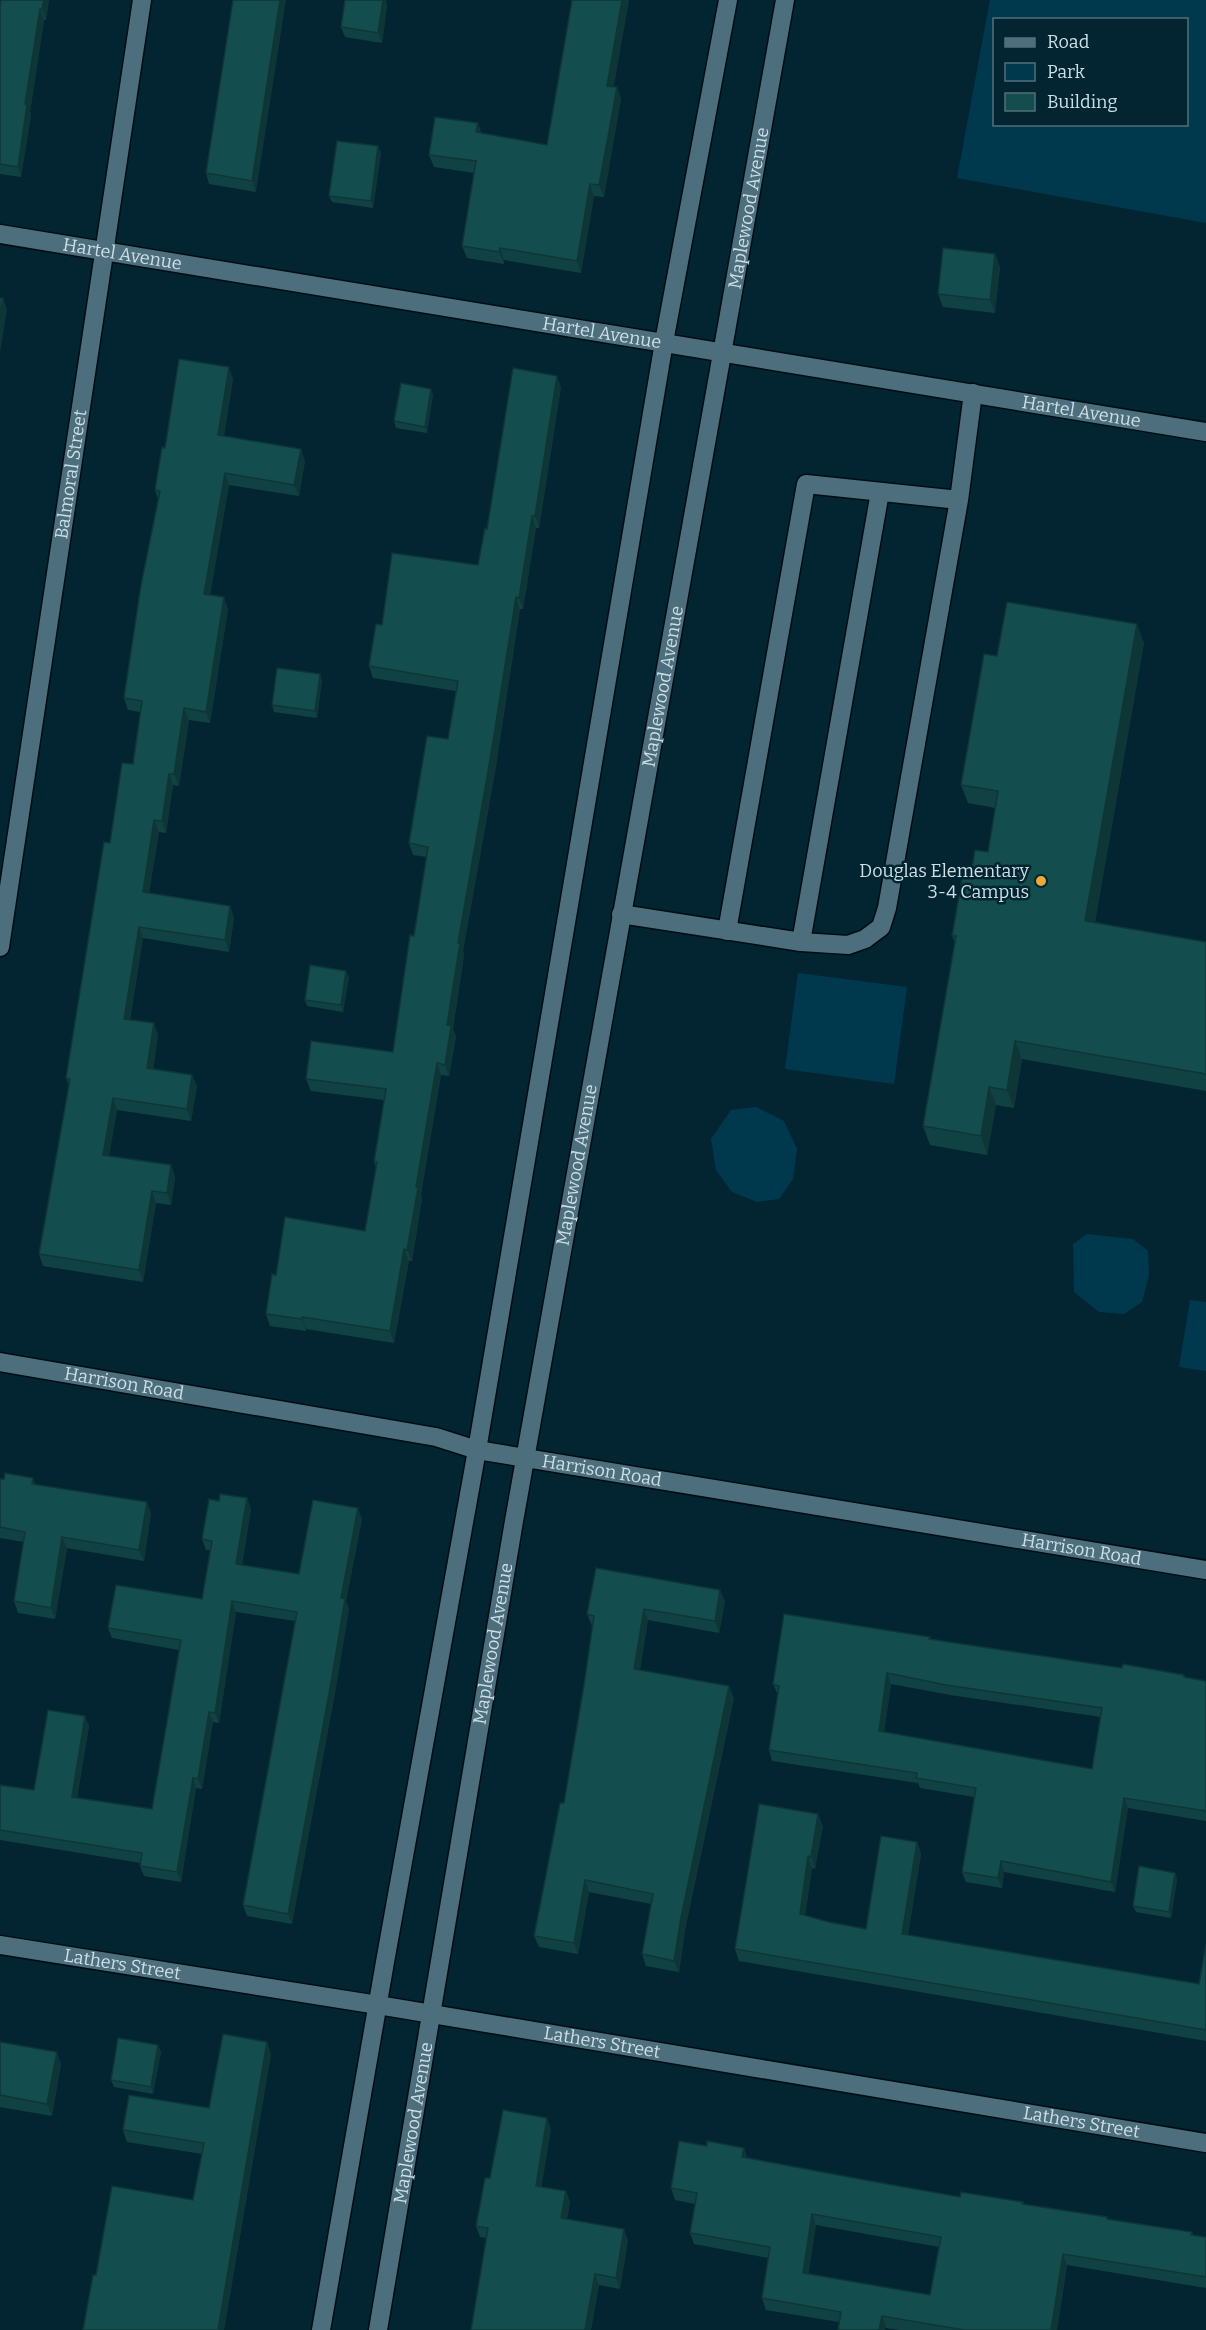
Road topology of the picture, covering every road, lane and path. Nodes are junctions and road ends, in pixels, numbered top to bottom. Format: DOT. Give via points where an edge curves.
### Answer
graph roads {
  1 [pos="142,0"];
  2 [pos="728,0"];
  3 [pos="785,0"];
  4 [pos="0,234"];
  5 [pos="105,252"];
  6 [pos="664,342"];
  7 [pos="724,352"];
  8 [pos="973,393"];
  9 [pos="1206,432"];
  10 [pos="880,492"];
  11 [pos="959,500"];
  12 [pos="621,914"];
  13 [pos="727,931"];
  14 [pos="801,942"];
  15 [pos="0,947"];
  16 [pos="0,1362"];
  17 [pos="477,1450"];
  18 [pos="526,1456"];
  19 [pos="1206,1570"];
  20 [pos="0,1945"];
  21 [pos="378,2005"];
  22 [pos="433,2015"];
  23 [pos="1206,2143"];
  24 [pos="321,2330"];
  25 [pos="378,2330"];
  1 -- 5 [label="street, Balmoral Street"];
  2 -- 6 [label="street"];
  3 -- 7 [label="street, Maplewood Avenue"];
  4 -- 5 [label="street, Hartel Avenue"];
  5 -- 6 [label="street, Hartel Avenue"];
  5 -- 15 [label="street, Balmoral Street"];
  6 -- 7 [label="street, Hartel Avenue"];
  6 -- 17 [label="street"];
  7 -- 8 [label="street, Hartel Avenue"];
  7 -- 12 [label="street, Maplewood Avenue"];
  8 -- 9 [label="street, Hartel Avenue"];
  8 -- 11 [label="street"];
  10 -- 11 [label="street"];
  10 -- 13 [label="street" via="806,484"];
  10 -- 14 [label="street"];
  11 -- 14 [label="street" via="887,908 880,927 865,939 848,945"];
  12 -- 13 [label="street"];
  12 -- 18 [label="street, Maplewood Avenue"];
  13 -- 14 [label="street"];
  16 -- 17 [label="street, Harrison Road" via="436,1437"];
  17 -- 18 [label="street, Harrison Road"];
  17 -- 21 [label="street"];
  18 -- 19 [label="street, Harrison Road"];
  18 -- 22 [label="street, Maplewood Avenue"];
  20 -- 21 [label="street, Lathers Street"];
  21 -- 22 [label="street, Lathers Street"];
  21 -- 24 [label="street"];
  22 -- 23 [label="street, Lathers Street"];
  22 -- 25 [label="street, Maplewood Avenue"];
}
